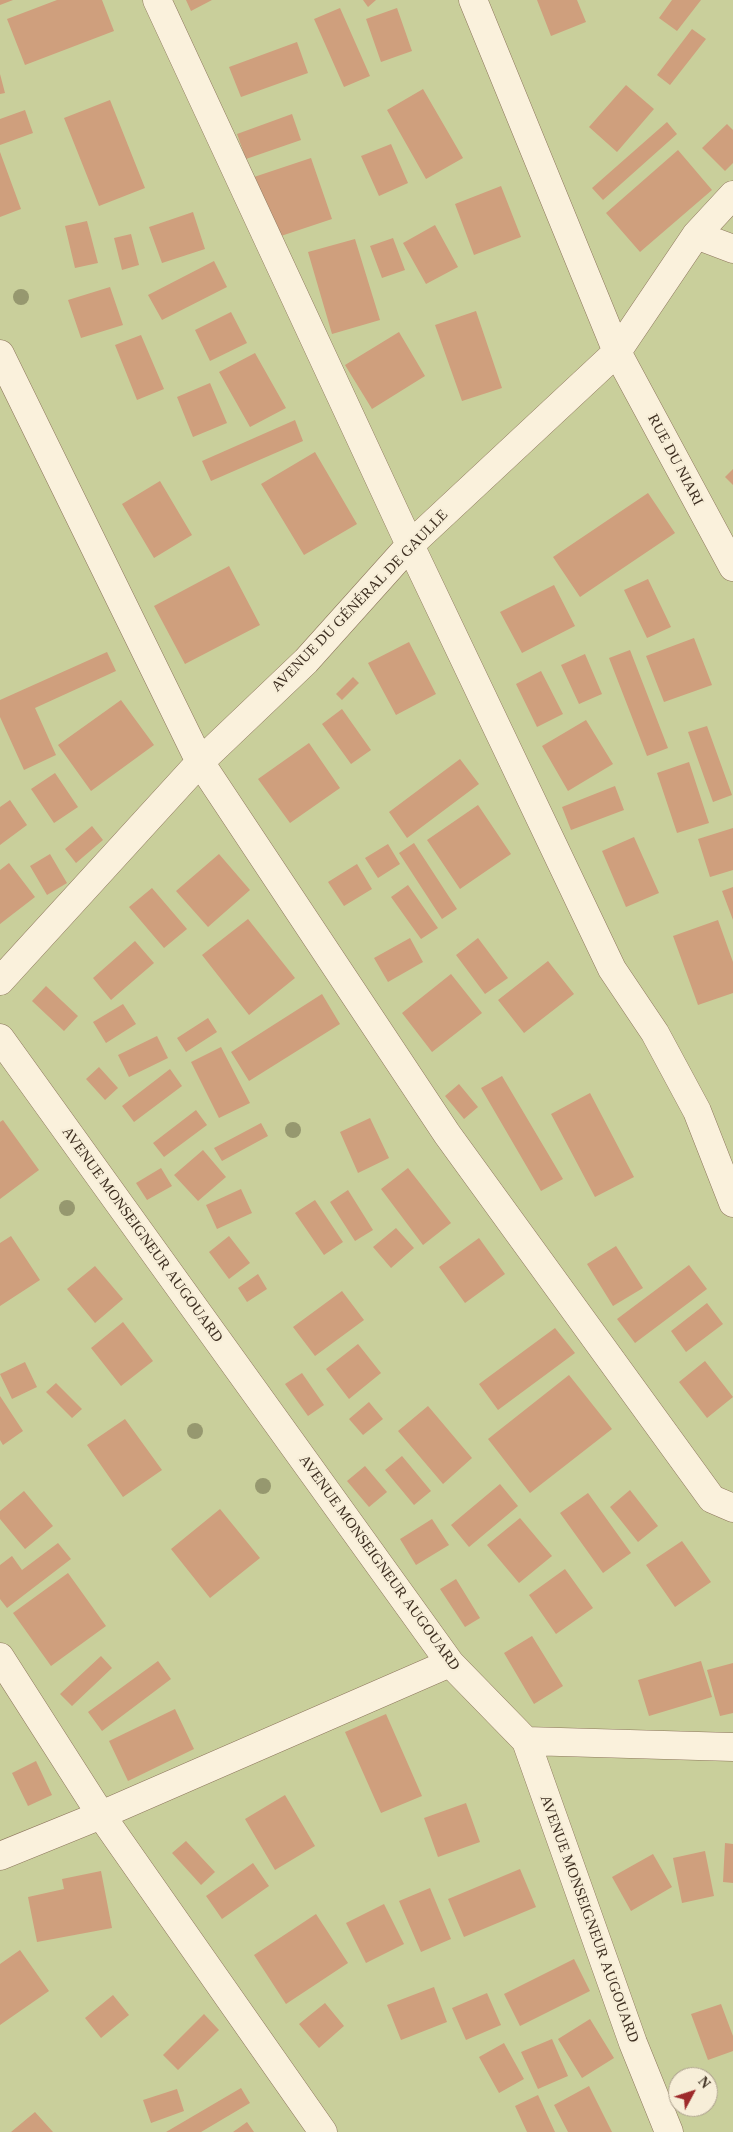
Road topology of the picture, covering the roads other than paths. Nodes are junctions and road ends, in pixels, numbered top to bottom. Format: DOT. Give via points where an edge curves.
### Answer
graph roads {
  1 [pos="157,0"];
  2 [pos="473,0"];
  3 [pos="733,195"];
  4 [pos="696,235"];
  5 [pos="733,249"];
  6 [pos="617,352"];
  7 [pos="0,354"];
  8 [pos="410,545"];
  9 [pos="733,567"];
  10 [pos="200,762"];
  11 [pos="0,980"];
  12 [pos="0,1038"];
  13 [pos="733,1203"];
  14 [pos="733,1508"];
  15 [pos="0,1657"];
  16 [pos="450,1662"];
  17 [pos="526,1741"];
  18 [pos="733,1746"];
  19 [pos="101,1815"];
  20 [pos="0,1856"];
  21 [pos="323,2132"];
  22 [pos="669,2132"];
  1 -- 8 [label="street"];
  2 -- 6 [label="street, RUE DU NIARI"];
  3 -- 4 [label="street, AVENUE DU GÉNÉRAL DE GAULLE"];
  4 -- 5 [label="street"];
  4 -- 6 [label="street, AVENUE DU GÉNÉRAL DE GAULLE"];
  6 -- 8 [label="street, AVENUE DU GÉNÉRAL DE GAULLE"];
  6 -- 9 [label="street, RUE DU NIARI"];
  7 -- 10 [label="street"];
  8 -- 10 [label="street, AVENUE DU GÉNÉRAL DE GAULLE" via="306,661"];
  8 -- 13 [label="street" via="612,969 656,1033 697,1111"];
  10 -- 11 [label="street, AVENUE DU GÉNÉRAL DE GAULLE"];
  10 -- 14 [label="street" via="447,1134 712,1498"];
  12 -- 16 [label="street, AVENUE MONSEIGNEUR AUGOUARD"];
  15 -- 19 [label="street"];
  16 -- 17 [label="street, AVENUE MONSEIGNEUR AUGOUARD"];
  16 -- 19 [label="street"];
  17 -- 18 [label="street"];
  17 -- 22 [label="street, AVENUE MONSEIGNEUR AUGOUARD" via="633,2043"];
  19 -- 20 [label="street"];
  19 -- 21 [label="street"];
}
